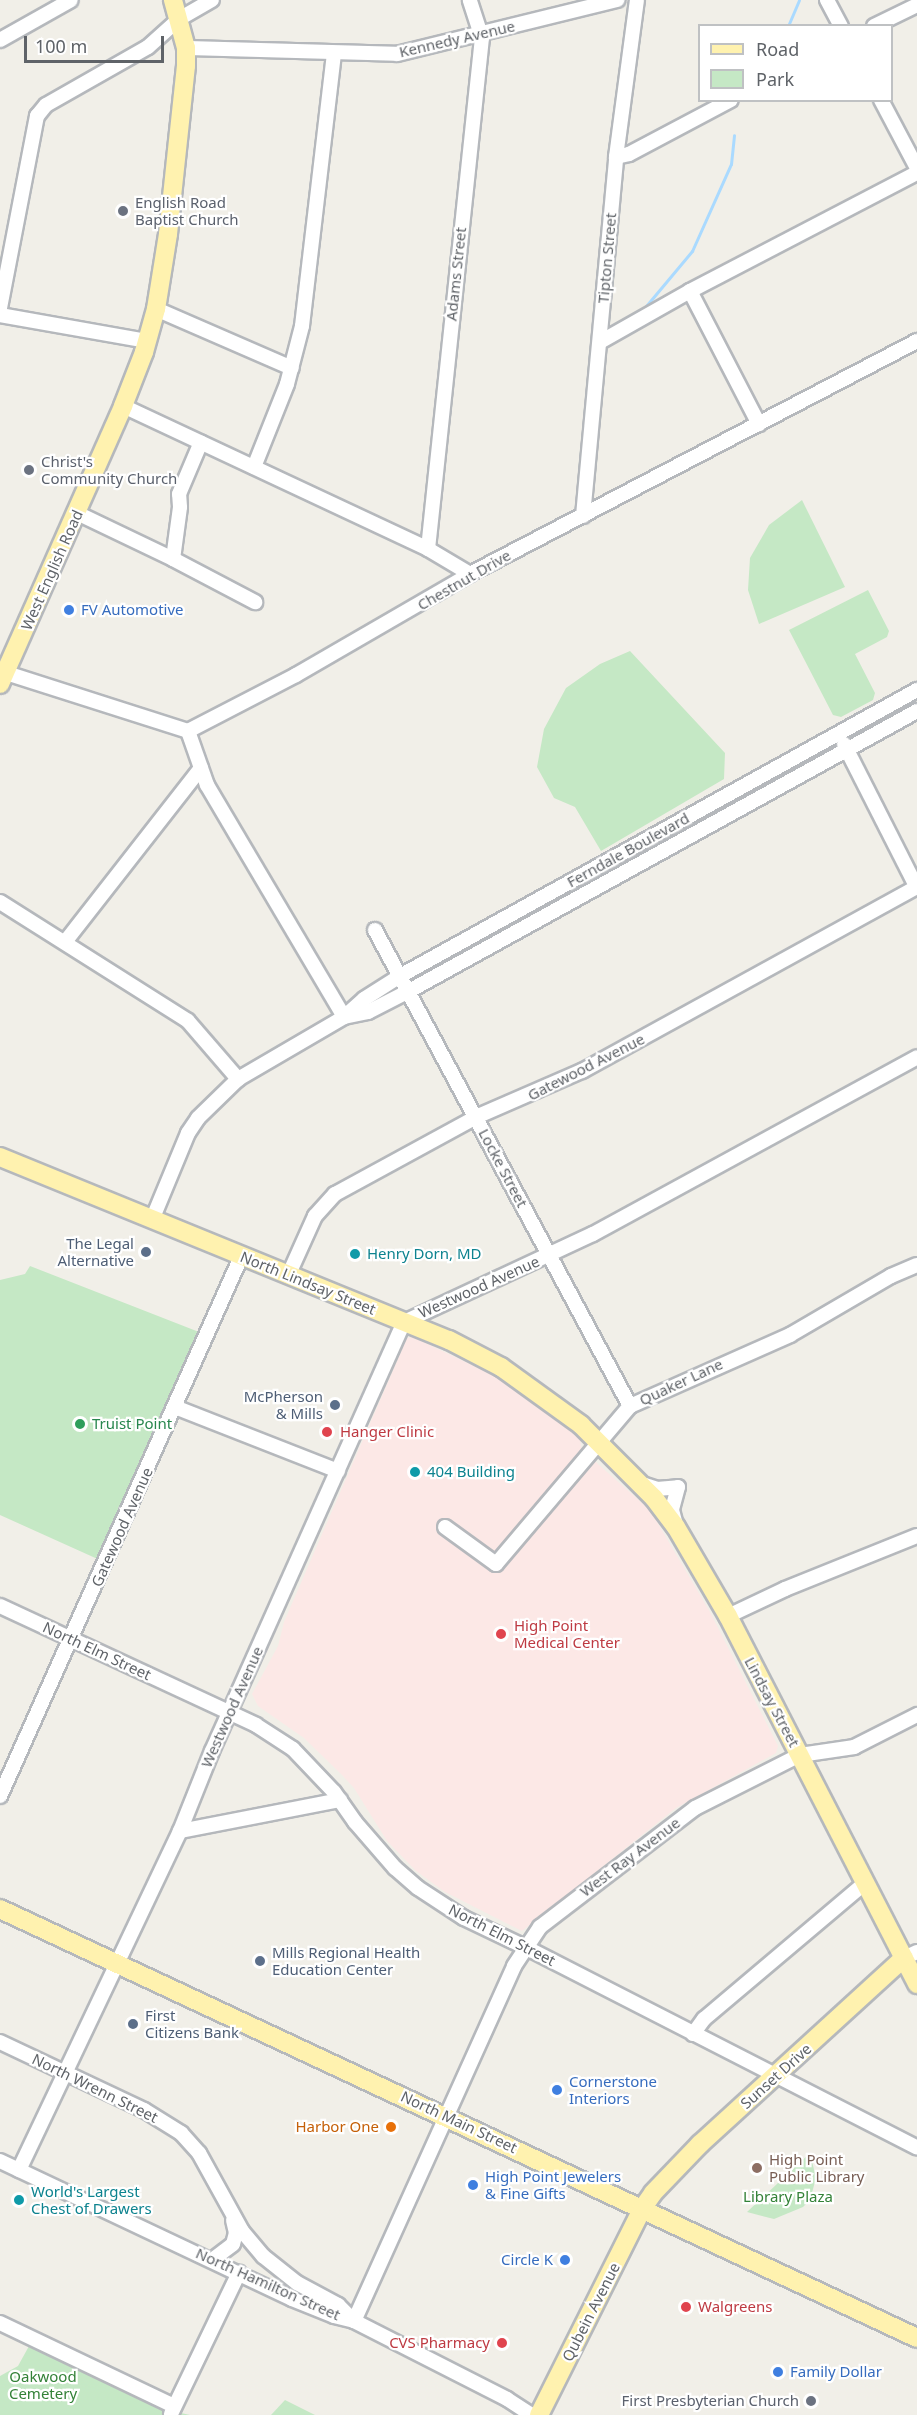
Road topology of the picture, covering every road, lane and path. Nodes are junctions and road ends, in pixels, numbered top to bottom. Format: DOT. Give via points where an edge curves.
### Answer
graph roads {
  1 [pos="71,0"];
  2 [pos="173,0"];
  3 [pos="212,0"];
  4 [pos="470,0"];
  5 [pos="617,0"];
  6 [pos="637,0"];
  7 [pos="827,0"];
  8 [pos="917,5"];
  9 [pos="179,18"];
  10 [pos="840,24"];
  11 [pos="878,24"];
  12 [pos="481,35"];
  13 [pos="0,39"];
  14 [pos="186,48"];
  15 [pos="334,53"];
  16 [pos="727,102"];
  17 [pos="882,102"];
  18 [pos="616,157"];
  19 [pos="917,168"];
  20 [pos="917,173"];
  21 [pos="690,291"];
  22 [pos="0,308"];
  23 [pos="156,309"];
  24 [pos="0,315"];
  25 [pos="148,341"];
  26 [pos="917,341"];
  27 [pos="600,342"];
  28 [pos="292,368"];
  29 [pos="123,406"];
  30 [pos="759,424"];
  31 [pos="201,442"];
  32 [pos="254,467"];
  33 [pos="77,513"];
  34 [pos="583,516"];
  35 [pos="428,549"];
  36 [pos="173,559"];
  37 [pos="470,574"];
  38 [pos="255,602"];
  39 [pos="2,676"];
  40 [pos="917,690"];
  41 [pos="917,711"];
  42 [pos="188,731"];
  43 [pos="839,734"];
  44 [pos="847,750"];
  45 [pos="201,768"];
  46 [pos="917,888"];
  47 [pos="0,902"];
  48 [pos="375,930"];
  49 [pos="65,942"];
  50 [pos="400,976"];
  51 [pos="410,991"];
  52 [pos="344,1017"];
  53 [pos="917,1057"];
  54 [pos="238,1079"];
  55 [pos="476,1117"];
  56 [pos="0,1157"];
  57 [pos="152,1220"];
  58 [pos="549,1255"];
  59 [pos="241,1257"];
  60 [pos="917,1265"];
  61 [pos="288,1276"];
  62 [pos="404,1322"];
  63 [pos="630,1406"];
  64 [pos="175,1407"];
  65 [pos="598,1442"];
  66 [pos="338,1472"];
  67 [pos="638,1481"];
  68 [pos="445,1527"];
  69 [pos="676,1527"];
  70 [pos="917,1536"];
  71 [pos="0,1606"];
  72 [pos="728,1616"];
  73 [pos="70,1638"];
  74 [pos="229,1712"];
  75 [pos="917,1715"];
  76 [pos="800,1755"];
  77 [pos="0,1796"];
  78 [pos="340,1800"];
  79 [pos="180,1831"];
  80 [pos="865,1883"];
  81 [pos="0,1908"];
  82 [pos="527,1948"];
  83 [pos="910,1955"];
  84 [pos="117,1961"];
  85 [pos="917,1984"];
  86 [pos="693,2034"];
  87 [pos="0,2042"];
  88 [pos="64,2072"];
  89 [pos="775,2077"];
  90 [pos="445,2116"];
  91 [pos="917,2148"];
  92 [pos="0,2161"];
  93 [pos="19,2170"];
  94 [pos="642,2209"];
  95 [pos="230,2210"];
  96 [pos="212,2260"];
  97 [pos="239,2273"];
  98 [pos="354,2320"];
  99 [pos="0,2323"];
  100 [pos="917,2337"];
  101 [pos="173,2411"];
  102 [pos="532,2415"];
  103 [pos="539,2415"];
  1 -- 13 [label="street"];
  2 -- 9 [label="main road, West English Road"];
  3 -- 9 [label="street"];
  4 -- 12 [label="street, Adams Street"];
  5 -- 12 [label="street, Kennedy Avenue"];
  6 -- 18 [label="street, Tipton Street"];
  7 -- 10 [label="street"];
  8 -- 11 [label="street"];
  9 -- 14 [label="main road, West English Road"];
  9 -- 22 [label="street" via="148,47 46,105 37,116"];
  12 -- 15 [label="street, Kennedy Avenue" via="396,54"];
  12 -- 35 [label="street, Adams Street"];
  14 -- 15 [label="street, Kennedy Avenue"];
  14 -- 23 [label="main road, West English Road" via="177,160"];
  15 -- 28 [label="street" via="307,291"];
  16 -- 18 [label="street" via="629,154"];
  17 -- 19 [label="street"];
  18 -- 27 [label="street, Tipton Street"];
  20 -- 21 [label="street"];
  21 -- 27 [label="street"];
  21 -- 30 [label="street"];
  23 -- 25 [label="main road, West English Road"];
  23 -- 28 [label="street"];
  24 -- 25 [label="street"];
  25 -- 29 [label="main road, West English Road"];
  26 -- 30 [label="street, Chestnut Drive"];
  27 -- 34 [label="street, Tipton Street"];
  28 -- 32 [label="street"];
  29 -- 31 [label="street"];
  29 -- 33 [label="main road, West English Road"];
  30 -- 34 [label="street, Chestnut Drive"];
  31 -- 32 [label="street"];
  31 -- 36 [label="street" via="179,494"];
  32 -- 35 [label="street"];
  33 -- 36 [label="street"];
  33 -- 39 [label="main road, West English Road"];
  34 -- 37 [label="street, Chestnut Drive"];
  35 -- 37 [label="street"];
  36 -- 38 [label="street"];
  37 -- 42 [label="street, Chestnut Drive" via="296,675"];
  39 -- 42 [label="street"];
  40 -- 43 [label="street, Ferndale Boulevard"];
  41 -- 44 [label="street, Ferndale Boulevard"];
  42 -- 45 [label="street"];
  43 -- 44 [label="street"];
  43 -- 50 [label="street, Ferndale Boulevard"];
  44 -- 46 [label="street"];
  44 -- 51 [label="street, Ferndale Boulevard"];
  45 -- 49 [label="street"];
  45 -- 52 [label="street" via="207,785"];
  46 -- 55 [label="street, Gatewood Avenue" via="582,1071"];
  47 -- 49 [label="street"];
  48 -- 50 [label="street, Locke Street"];
  49 -- 54 [label="street" via="188,1021"];
  50 -- 51 [label="street, Locke Street"];
  50 -- 52 [label="street, Ferndale Boulevard"];
  51 -- 52 [label="street, Ferndale Boulevard" via="368,1012"];
  51 -- 55 [label="street, Locke Street"];
  52 -- 54 [label="street, Ferndale Boulevard"];
  53 -- 58 [label="street, Westwood Avenue"];
  54 -- 57 [label="street, Ferndale Boulevard" via="188,1133"];
  55 -- 58 [label="street, Locke Street"];
  55 -- 61 [label="street, Gatewood Avenue" via="330,1198 315,1216"];
  56 -- 57 [label="main road, North Lindsay Street"];
  57 -- 59 [label="main road, North Lindsay Street"];
  58 -- 62 [label="street, Westwood Avenue"];
  58 -- 63 [label="street, Locke Street"];
  59 -- 61 [label="main road, North Lindsay Street"];
  59 -- 64 [label="street, Gatewood Avenue"];
  60 -- 63 [label="street, Quaker Lane" via="790,1335"];
  61 -- 62 [label="main road, North Lindsay Street"];
  62 -- 65 [label="main road, North Lindsay Street" via="501,1367 558,1406"];
  62 -- 66 [label="street, Westwood Avenue"];
  63 -- 65 [label="street, Quaker Lane"];
  64 -- 66 [label="street"];
  64 -- 73 [label="street, Gatewood Avenue"];
  65 -- 67 [label="main road, Lindsay Street"];
  65 -- 68 [label="street, Quaker Lane" via="496,1564"];
  66 -- 74 [label="street, Westwood Avenue"];
  67 -- 69 [label="main road, Lindsay Street"];
  67 -- 69 [label="street" via="648,1488 678,1487 672,1510"];
  69 -- 72 [label="main road, Lindsay Street"];
  70 -- 72 [label="street"];
  71 -- 73 [label="street, North Elm Street"];
  72 -- 76 [label="main road, Lindsay Street"];
  73 -- 74 [label="street, North Elm Street"];
  73 -- 77 [label="street, Gatewood Avenue"];
  74 -- 78 [label="street, North Elm Street" via="293,1749"];
  74 -- 79 [label="street, Westwood Avenue"];
  75 -- 76 [label="street, West Ray Avenue" via="854,1747"];
  76 -- 80 [label="main road, Lindsay Street"];
  76 -- 82 [label="street, West Ray Avenue" via="695,1808 540,1927"];
  78 -- 79 [label="street"];
  78 -- 82 [label="street, North Elm Street" via="374,1846 418,1888 464,1918"];
  79 -- 84 [label="street, Westwood Avenue"];
  80 -- 83 [label="main road, Lindsay Street"];
  80 -- 86 [label="street" via="704,2019"];
  81 -- 84 [label="main road, North Main Street"];
  82 -- 86 [label="street, North Elm Street"];
  82 -- 90 [label="street, West Ray Avenue" via="514,1966"];
  83 -- 85 [label="main road, Lindsay Street"];
  83 -- 89 [label="main road, Sunset Drive"];
  84 -- 88 [label="street, Westwood Avenue"];
  84 -- 90 [label="main road, North Main Street"];
  86 -- 89 [label="street, North Elm Street"];
  87 -- 88 [label="street, North Wrenn Street"];
  88 -- 93 [label="street, Westwood Avenue"];
  88 -- 95 [label="street, North Wrenn Street" via="144,2110 181,2133 199,2153"];
  89 -- 91 [label="street, North Elm Street"];
  89 -- 94 [label="main road, Sunset Drive" via="700,2144"];
  90 -- 94 [label="main road, North Main Street"];
  90 -- 98 [label="street, West Ray Avenue"];
  92 -- 93 [label="street, North Hamilton Street"];
  93 -- 96 [label="street, North Hamilton Street"];
  94 -- 100 [label="main road, North Main Street"];
  94 -- 103 [label="main road, Qubein Avenue"];
  95 -- 96 [label="street" via="236,2238 228,2250"];
  95 -- 98 [label="street, North Wrenn Street" via="242,2231 276,2268 338,2305"];
  96 -- 97 [label="street, North Hamilton Street"];
  97 -- 98 [label="street, North Hamilton Street" via="334,2316"];
  97 -- 101 [label="street"];
  98 -- 102 [label="street, North Hamilton Street"];
  99 -- 101 [label="street"];
}
